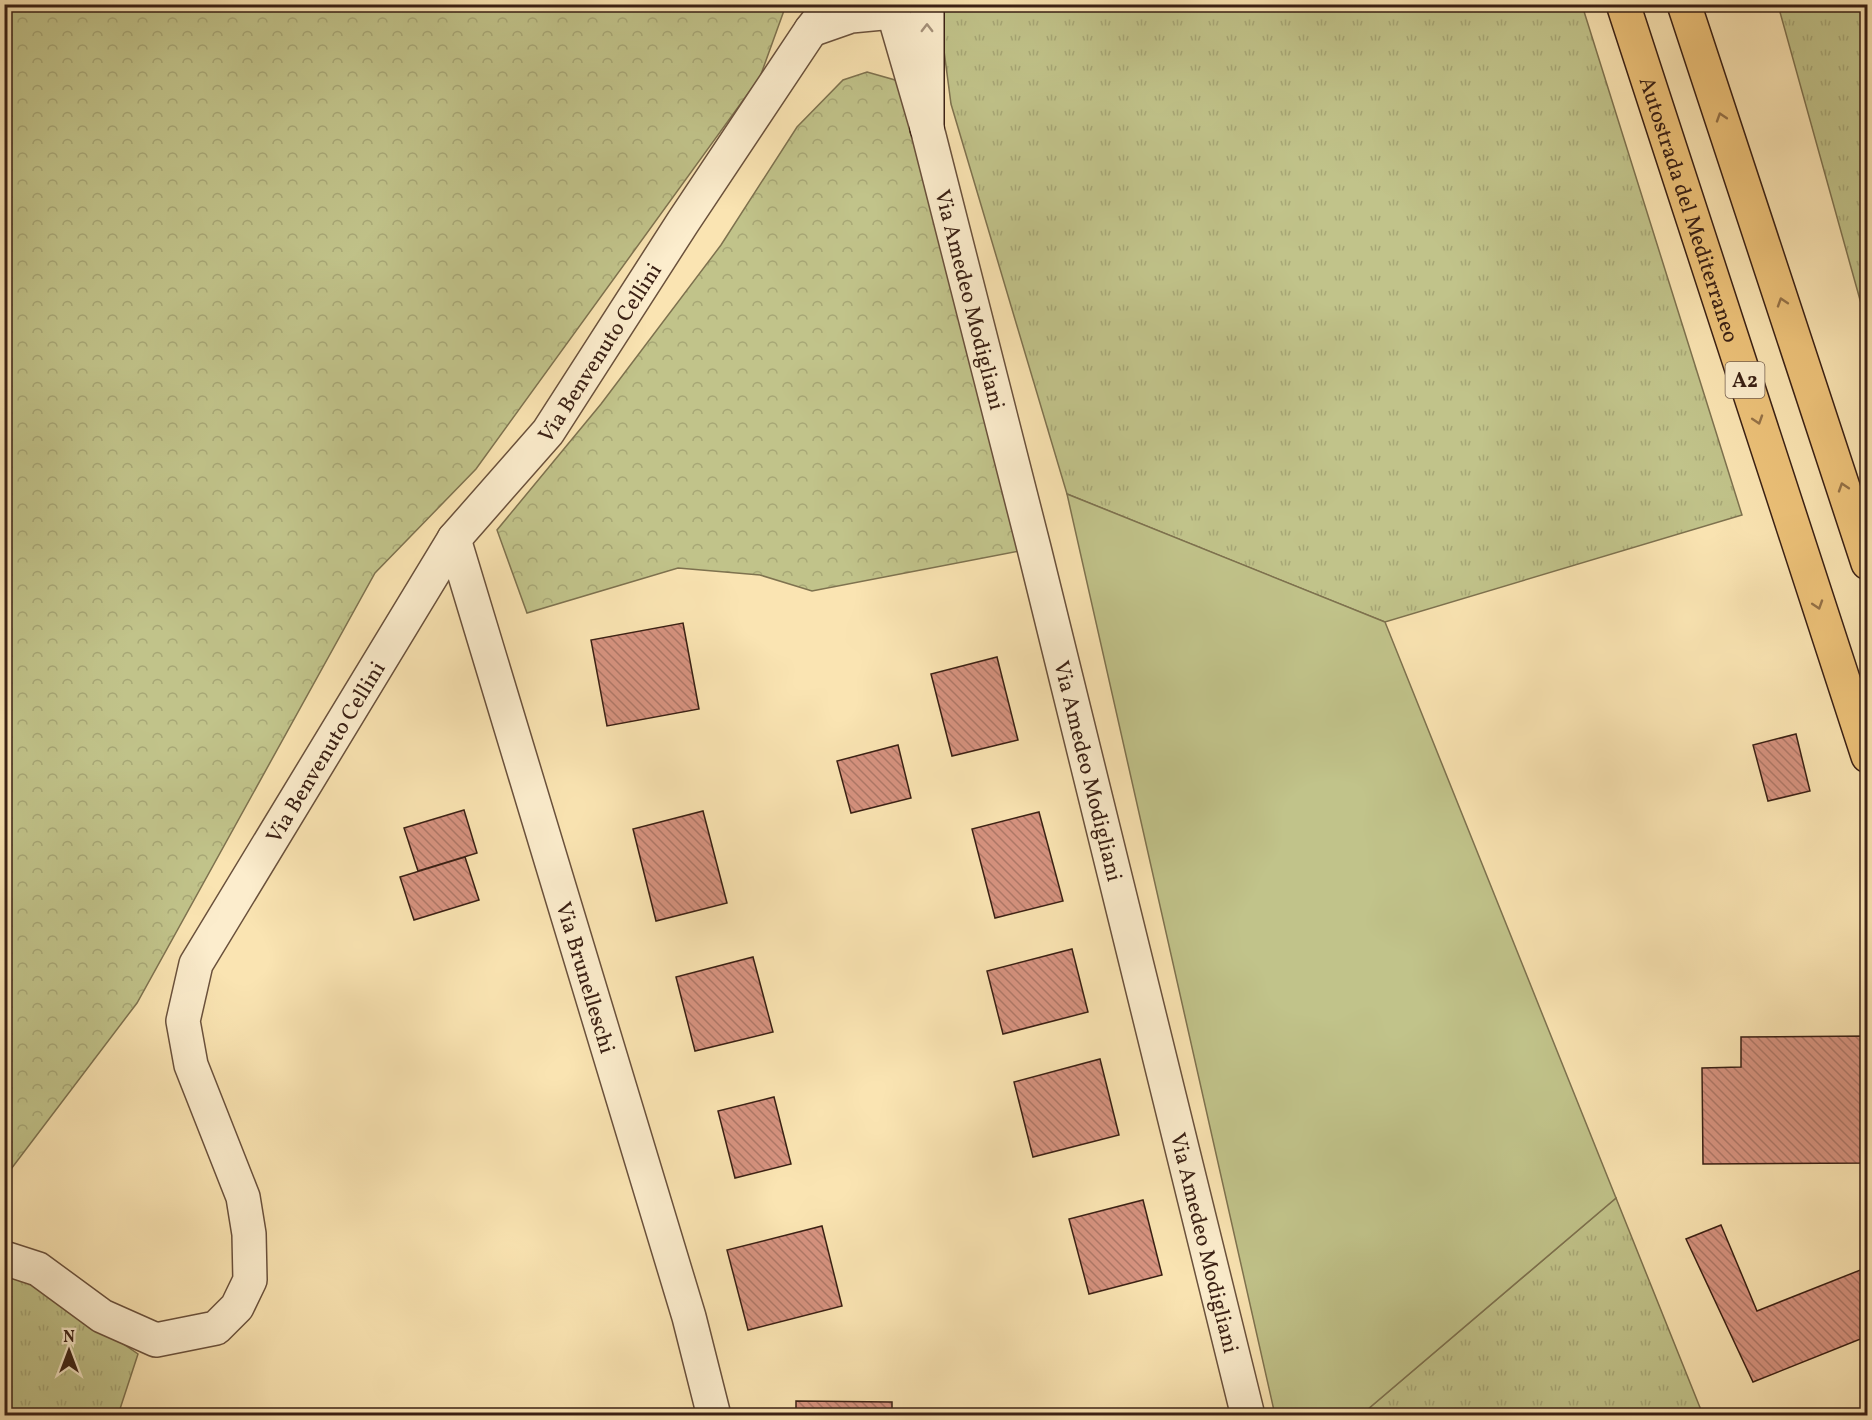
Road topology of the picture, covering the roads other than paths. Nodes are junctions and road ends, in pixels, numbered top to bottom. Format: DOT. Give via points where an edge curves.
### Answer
graph roads {
  1 [pos="927,4"];
  2 [pos="1623,4"];
  3 [pos="1684,4"];
  4 [pos="892,8"];
  5 [pos="820,11"];
  6 [pos="927,128"];
  7 [pos="454,539"];
  8 [pos="1868,562"];
  9 [pos="1868,756"];
  10 [pos="4,1258"];
  11 [pos="714,1416"];
  12 [pos="1248,1416"];
  6 -- 1 [label="street, one-way"];
  2 -- 9 [label="highway, Autostrada del Mediterraneo / A2, one-way"];
  8 -- 3 [label="highway, one-way"];
  4 -- 5 [label="street, Via Benvenuto Cellini" via="851,16"];
  4 -- 6 [label="street"];
  5 -- 7 [label="street, Via Benvenuto Cellini" via="548,432"];
  6 -- 12 [label="street, Via Amedeo Modigliani"];
  7 -- 10 [label="street, Via Benvenuto Cellini" via="196,964 183,1021 191,1065 243,1197 249,1234 250,1280 237,1307 216,1328 156,1340 102,1316 38,1269"];
  7 -- 11 [label="street, Via Brunelleschi" via="689,1317"];
}
